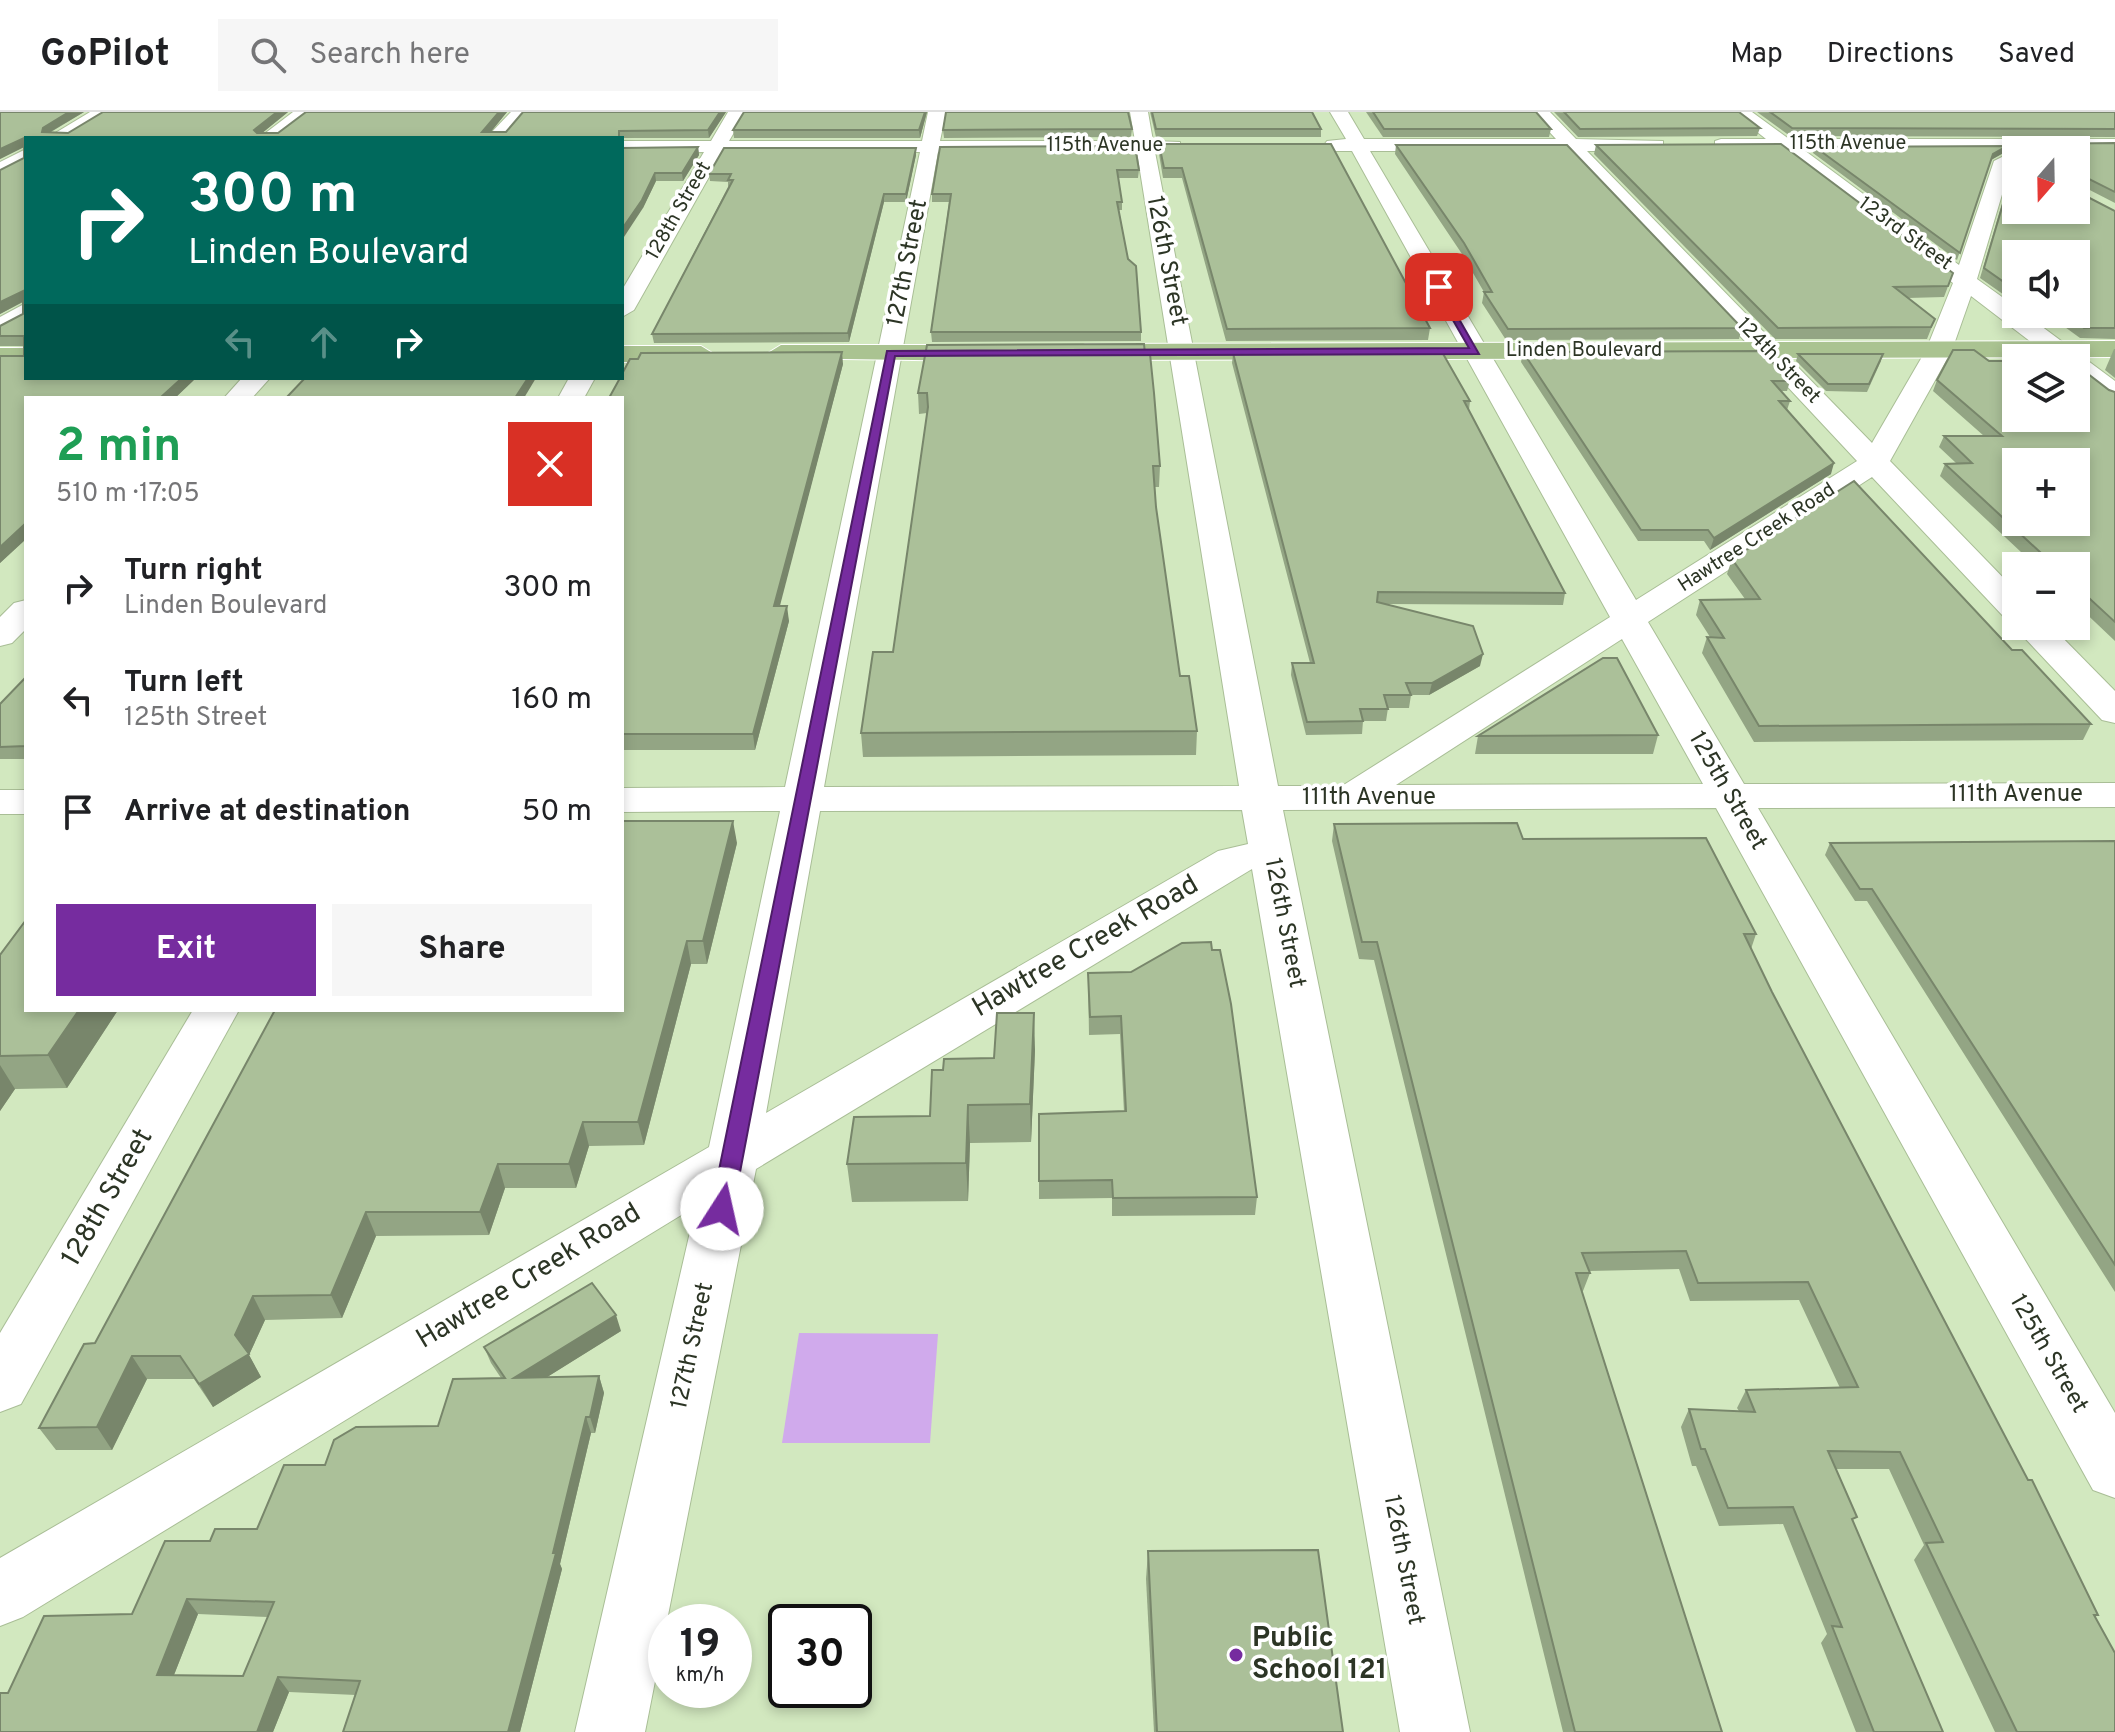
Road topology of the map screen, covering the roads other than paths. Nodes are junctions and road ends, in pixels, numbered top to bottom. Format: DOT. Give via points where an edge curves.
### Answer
graph roads {
  1 [pos="103,112"];
  2 [pos="304,112"];
  3 [pos="521,112"];
  4 [pos="737,112"];
  5 [pos="937,112"];
  6 [pos="1540,112"];
  7 [pos="1741,112"];
  8 [pos="1136,122"];
  9 [pos="1976,126"];
  10 [pos="1348,129"];
  11 [pos="60,136"];
  12 [pos="271,136"];
  13 [pos="497,136"];
  14 [pos="1784,144"];
  15 [pos="1994,144"];
  16 [pos="2115,144"];
  17 [pos="1307,145"];
  18 [pos="1571,145"];
  19 [pos="930,146"];
  20 [pos="1196,146"];
  21 [pos="624,147"];
  22 [pos="717,147"];
  23 [pos="0,148"];
  24 [pos="24,148"];
  25 [pos="2002,148"];
  26 [pos="24,156"];
  27 [pos="2002,164"];
  28 [pos="0,170"];
  29 [pos="1966,279"];
  30 [pos="624,307"];
  31 [pos="24,311"];
  32 [pos="0,328"];
  33 [pos="2050,344"];
  34 [pos="2115,349"];
  35 [pos="1767,350"];
  36 [pos="1939,350"];
  37 [pos="1476,351"];
  38 [pos="1183,352"];
  39 [pos="759,353"];
  40 [pos="890,353"];
  41 [pos="1007,353"];
  42 [pos="1053,353"];
  43 [pos="2002,353"];
  44 [pos="2090,353"];
  45 [pos="624,354"];
  46 [pos="728,354"];
  47 [pos="0,356"];
  48 [pos="24,356"];
  49 [pos="2090,374"];
  50 [pos="255,380"];
  51 [pos="2115,393"];
  52 [pos="239,396"];
  53 [pos="1875,462"];
  54 [pos="2002,595"];
  55 [pos="24,612"];
  56 [pos="1629,620"];
  57 [pos="0,636"];
  58 [pos="2046,640"];
  59 [pos="2115,712"];
  60 [pos="2115,795"];
  61 [pos="1730,797"];
  62 [pos="1350,798"];
  63 [pos="1262,799"];
  64 [pos="624,800"];
  65 [pos="802,800"];
  66 [pos="0,802"];
  67 [pos="24,802"];
  68 [pos="1270,852"];
  69 [pos="215,1012"];
  70 [pos="730,1161"];
  71 [pos="0,1386"];
  72 [pos="2115,1470"];
  73 [pos="0,1594"];
  74 [pos="610,1732"];
  75 [pos="1435,1732"];
  1 -- 11 [label="street"];
  2 -- 12 [label="street"];
  3 -- 13 [label="street"];
  4 -- 22 [label="street, 128th Street"];
  5 -- 19 [label="street, 127th Street"];
  6 -- 18 [label="street, 124th Street"];
  7 -- 14 [label="street, 123rd Street"];
  8 -- 19 [label="street, 115th Avenue"];
  8 -- 20 [label="street, 115th Avenue"];
  8 -- 38 [label="street, 126th Street"];
  9 -- 15 [label="street"];
  10 -- 17 [label="street, 115th Avenue"];
  10 -- 18 [label="street, 115th Avenue"];
  10 -- 37 [label="street, 125th Street"];
  14 -- 15 [label="street, 115th Avenue"];
  14 -- 18 [label="street, 115th Avenue"];
  14 -- 29 [label="street, 123rd Street"];
  15 -- 16 [label="street, 115th Avenue"];
  15 -- 25 [label="street"];
  18 -- 35 [label="street, 124th Street"];
  19 -- 22 [label="street, 115th Avenue"];
  19 -- 40 [label="street, 127th Street"];
  21 -- 22 [label="street, 115th Avenue"];
  22 -- 30 [label="street, 128th Street"];
  23 -- 24 [label="street"];
  26 -- 28 [label="street"];
  27 -- 29 [label="street, Hawtree Creek Road"];
  29 -- 33 [label="street, 123rd Street"];
  29 -- 36 [label="street, Hawtree Creek Road"];
  31 -- 32 [label="street"];
  34 -- 44 [label="main road, Linden Boulevard"];
  35 -- 36 [label="main road, Linden Boulevard"];
  35 -- 37 [label="main road, Linden Boulevard"];
  35 -- 53 [label="street, 124th Street"];
  36 -- 43 [label="main road, Linden Boulevard"];
  36 -- 53 [label="street, Hawtree Creek Road"];
  37 -- 38 [label="main road, Linden Boulevard"];
  37 -- 56 [label="street, 125th Street"];
  38 -- 42 [label="main road, Linden Boulevard"];
  38 -- 63 [label="street, 126th Street"];
  39 -- 40 [label="main road"];
  40 -- 41 [label="main road"];
  40 -- 65 [label="street, 127th Street"];
  45 -- 46 [label="main road"];
  47 -- 48 [label="main road"];
  49 -- 51 [label="street, 123rd Street"];
  50 -- 52 [label="street"];
  53 -- 54 [label="street, 124th Street"];
  53 -- 56 [label="street, Hawtree Creek Road"];
  55 -- 57 [label="street"];
  56 -- 61 [label="street, 125th Street"];
  56 -- 62 [label="street, Hawtree Creek Road"];
  58 -- 59 [label="street"];
  60 -- 61 [label="street, 111th Avenue"];
  61 -- 62 [label="street, 111th Avenue"];
  61 -- 72 [label="street, 125th Street"];
  62 -- 63 [label="street, 111th Avenue"];
  63 -- 65 [label="street, 111th Avenue"];
  63 -- 68 [label="street, 126th Street"];
  64 -- 65 [label="street, 111th Avenue"];
  65 -- 70 [label="street, 127th Street"];
  66 -- 67 [label="street"];
  68 -- 70 [label="street, Hawtree Creek Road" via="1233,860"];
  68 -- 75 [label="street, 126th Street"];
  69 -- 71 [label="street, 128th Street"];
  70 -- 73 [label="street, Hawtree Creek Road"];
  70 -- 74 [label="street, 127th Street"];
}
